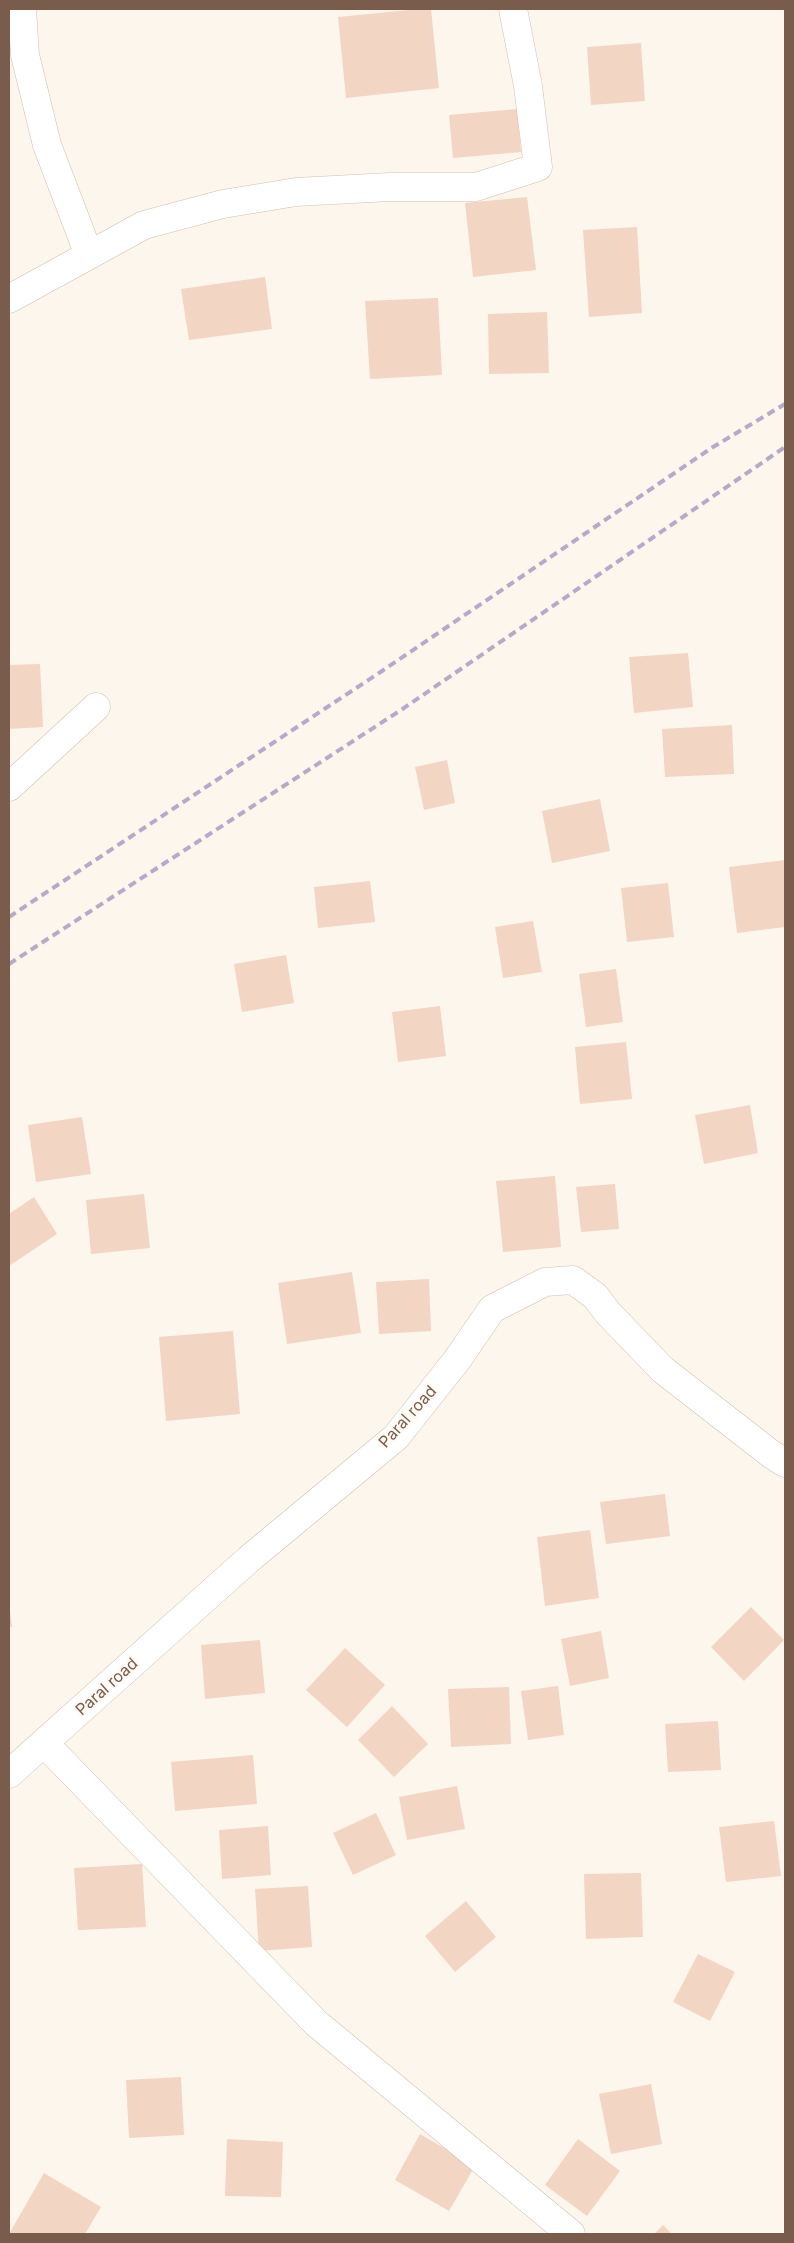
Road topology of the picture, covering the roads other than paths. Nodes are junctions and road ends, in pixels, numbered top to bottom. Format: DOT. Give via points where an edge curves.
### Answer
graph roads {
  1 [pos="22,9"];
  2 [pos="513,9"];
  3 [pos="89,254"];
  4 [pos="9,299"];
  5 [pos="96,707"];
  6 [pos="9,787"];
  7 [pos="785,1463"];
  8 [pos="44,1743"];
  9 [pos="9,1774"];
  10 [pos="571,2234"];
  1 -- 3 [label="street" via="25,55 47,145"];
  2 -- 3 [label="street" via="528,86 538,167 476,188 390,187 296,192 223,204 144,225"];
  3 -- 4 [label="street"];
  5 -- 6 [label="street"];
  7 -- 8 [label="street, Paral road" via="663,1370 595,1296 573,1280 545,1282 492,1309 457,1360 396,1437 249,1559"];
  8 -- 9 [label="street, Paral road"];
  8 -- 10 [label="street" via="316,2023"];
}
